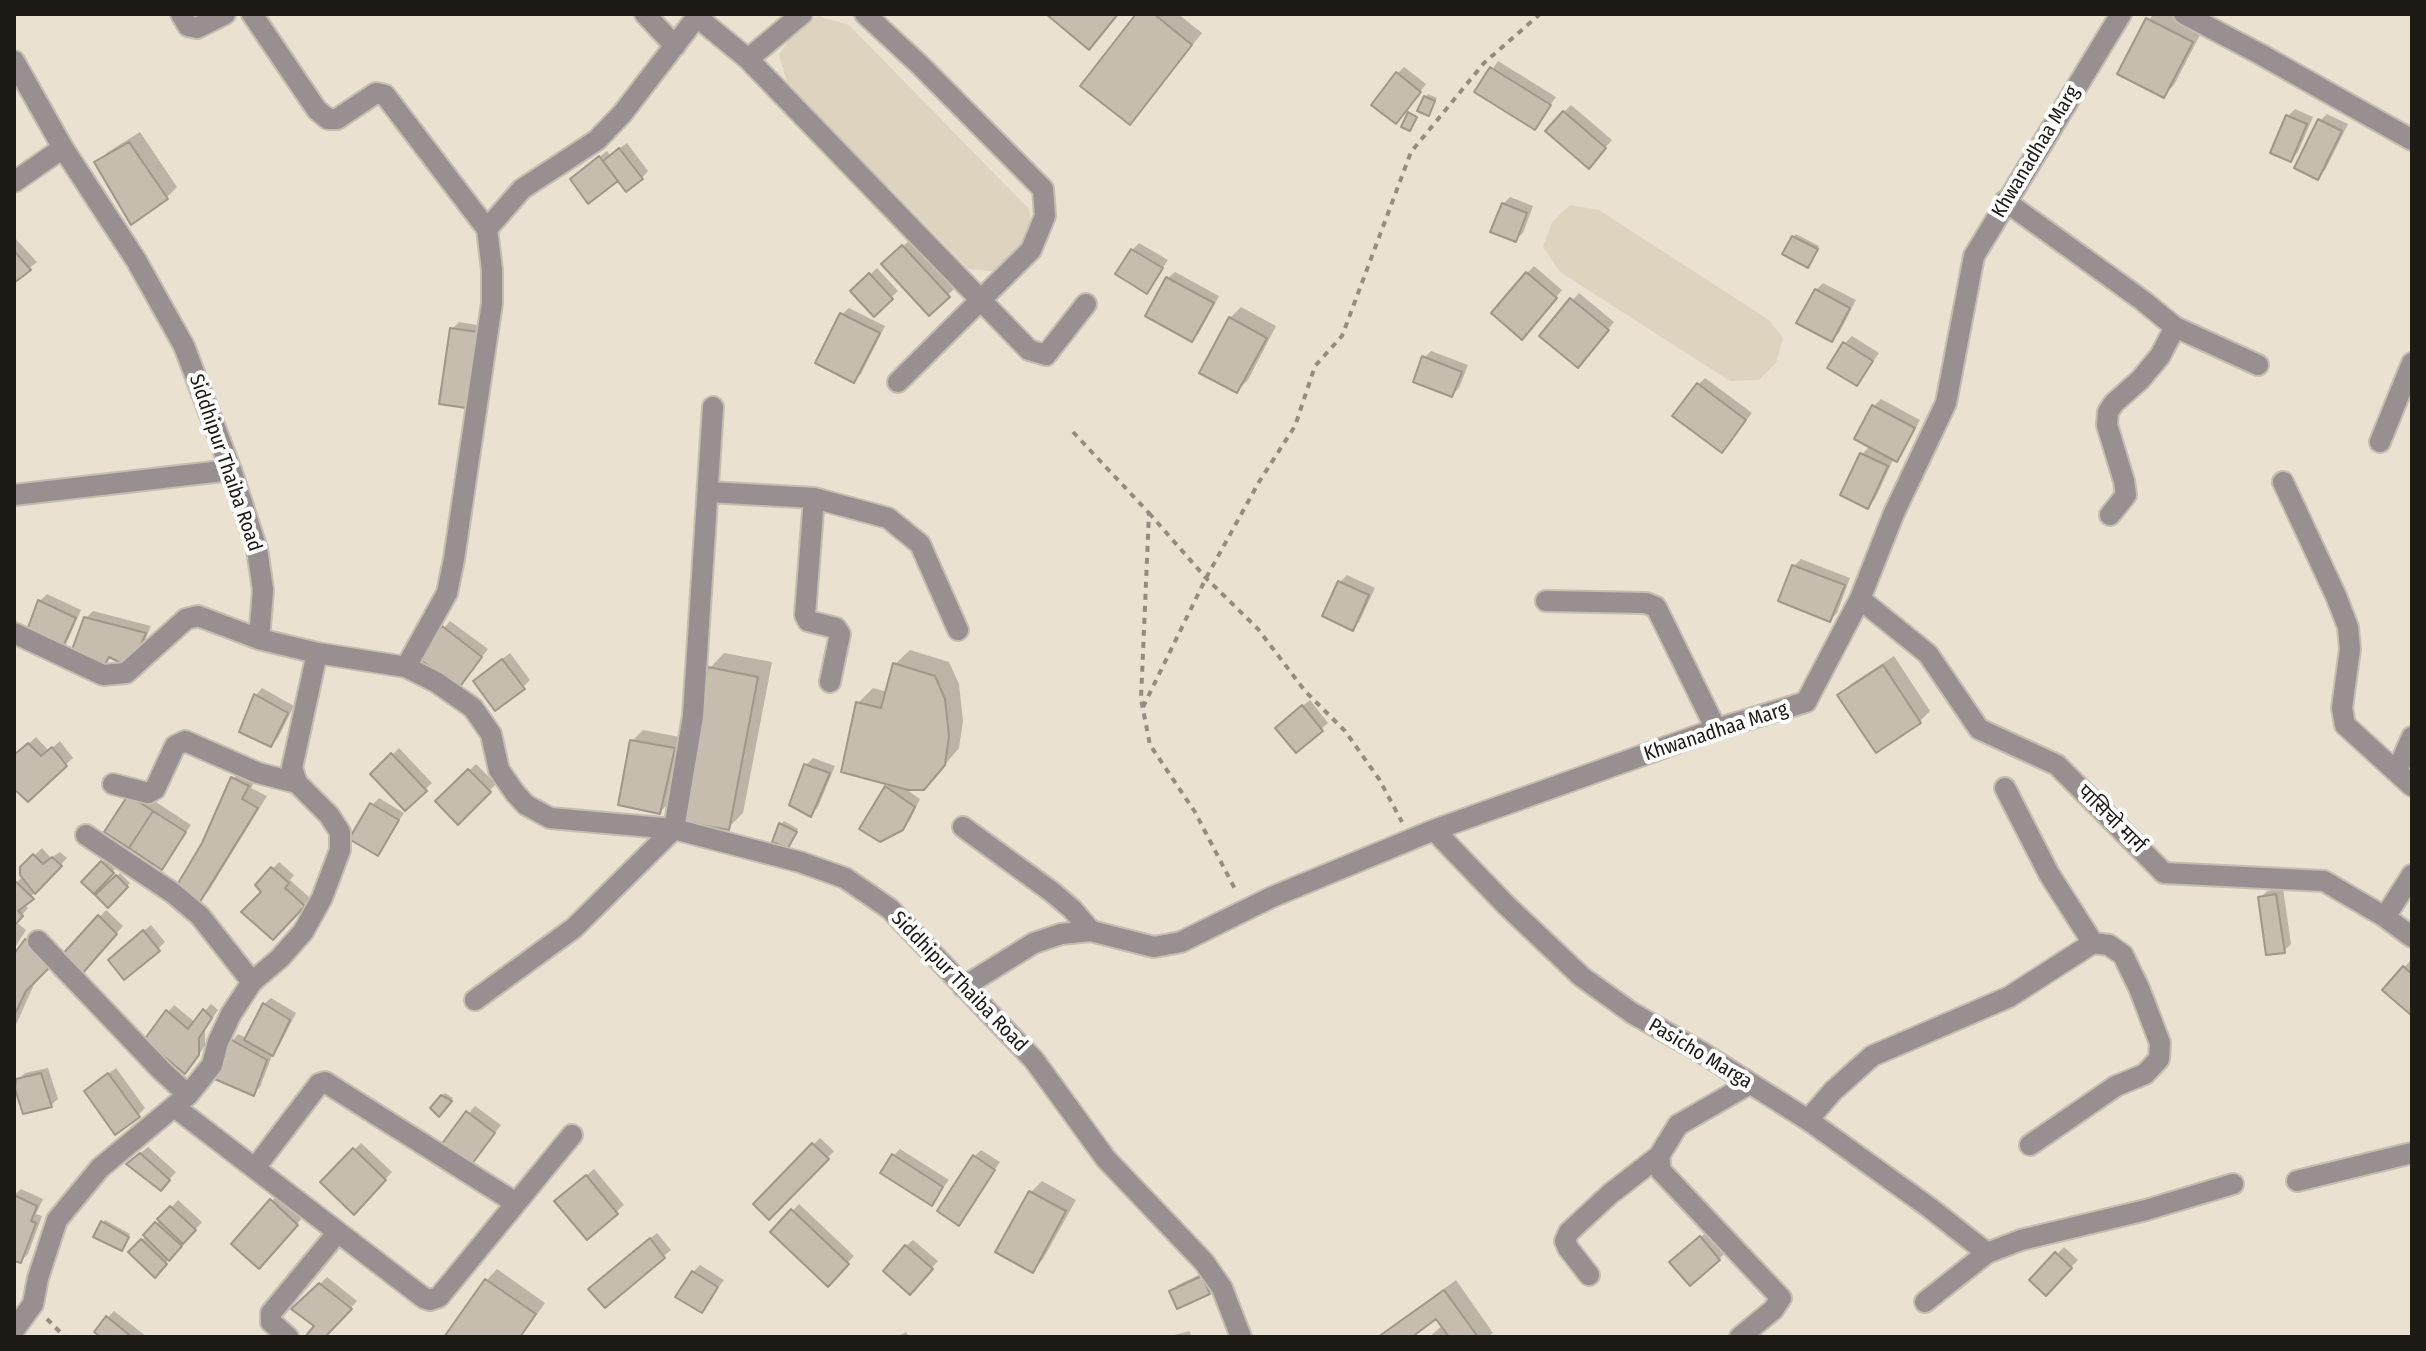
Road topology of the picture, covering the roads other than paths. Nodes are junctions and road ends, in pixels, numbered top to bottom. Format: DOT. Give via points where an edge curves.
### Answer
graph roads {
  1 [pos="181,14"];
  2 [pos="225,14"];
  3 [pos="252,14"];
  4 [pos="645,14"];
  5 [pos="802,14"];
  6 [pos="865,14"];
  7 [pos="2121,14"];
  8 [pos="2184,14"];
  9 [pos="698,16"];
  10 [pos="675,46"];
  11 [pos="748,59"];
  12 [pos="14,61"];
  13 [pos="2412,140"];
  14 [pos="63,148"];
  15 [pos="14,182"];
  16 [pos="2005,201"];
  17 [pos="487,229"];
  18 [pos="979,298"];
  19 [pos="1086,304"];
  20 [pos="2175,327"];
  21 [pos="2412,363"];
  22 [pos="2258,365"];
  23 [pos="898,382"];
  24 [pos="713,407"];
  25 [pos="2380,442"];
  26 [pos="231,470"];
  27 [pos="2283,482"];
  28 [pos="709,492"];
  29 [pos="14,495"];
  30 [pos="814,498"];
  31 [pos="2110,515"];
  32 [pos="1860,599"];
  33 [pos="1546,601"];
  34 [pos="958,630"];
  35 [pos="14,633"];
  36 [pos="259,639"];
  37 [pos="317,653"];
  38 [pos="406,667"];
  39 [pos="830,682"];
  40 [pos="1716,729"];
  41 [pos="2412,737"];
  42 [pos="2397,771"];
  43 [pos="297,783"];
  44 [pos="113,784"];
  45 [pos="2412,786"];
  46 [pos="2005,788"];
  47 [pos="963,827"];
  48 [pos="674,829"];
  49 [pos="1434,830"];
  50 [pos="86,835"];
  51 [pos="2412,875"];
  52 [pos="2385,917"];
  53 [pos="1091,931"];
  54 [pos="2412,937"];
  55 [pos="38,941"];
  56 [pos="2093,943"];
  57 [pos="252,982"];
  58 [pos="963,987"];
  59 [pos="475,1000"];
  60 [pos="1749,1084"];
  61 [pos="182,1102"];
  62 [pos="1808,1120"];
  63 [pos="572,1135"];
  64 [pos="2030,1145"];
  65 [pos="2412,1153"];
  66 [pos="1659,1156"];
  67 [pos="255,1168"];
  68 [pos="2297,1181"];
  69 [pos="2233,1184"];
  70 [pos="516,1203"];
  71 [pos="338,1232"];
  72 [pos="1987,1253"];
  73 [pos="1589,1275"];
  74 [pos="1925,1302"];
  75 [pos="14,1330"];
  76 [pos="288,1337"];
  77 [pos="1241,1337"];
  78 [pos="1740,1337"];
  1 -- 2 [label="street" via="188,26 197,28"];
  3 -- 17 [label="street" via="328,119 337,119 376,93 385,95"];
  4 -- 10 [label="street"];
  5 -- 11 [label="street"];
  6 -- 18 [label="street" via="1043,189 1045,216 1031,250"];
  7 -- 16 [label="street, Khwanadhaa Marg"];
  8 -- 13 [label="street"];
  9 -- 10 [label="street"];
  9 -- 11 [label="street"];
  10 -- 17 [label="street" via="597,140 522,189"];
  11 -- 18 [label="street"];
  12 -- 14 [label="street, Siddhipur Thaiba Road"];
  14 -- 15 [label="street"];
  14 -- 26 [label="street, Siddhipur Thaiba Road" via="184,346"];
  16 -- 20 [label="street"];
  16 -- 32 [label="street, Khwanadhaa Marg" via="1974,256 1946,403"];
  17 -- 38 [label="street" via="492,303 454,559 447,593"];
  18 -- 19 [label="street" via="1029,350 1046,355"];
  18 -- 23 [label="street"];
  20 -- 22 [label="street"];
  20 -- 31 [label="street" via="2160,356 2108,412 2126,495"];
  21 -- 25 [label="street"];
  24 -- 28 [label="street"];
  26 -- 29 [label="street"];
  26 -- 36 [label="street, Siddhipur Thaiba Road" via="257,549 263,590"];
  27 -- 42 [label="street" via="2348,627 2345,725"];
  28 -- 30 [label="street"];
  28 -- 48 [label="street" via="693,716"];
  30 -- 34 [label="street" via="888,518 920,544"];
  30 -- 39 [label="street" via="805,615 840,634"];
  32 -- 40 [label="street, Khwanadhaa Marg" via="1806,702"];
  32 -- 52 [label="street, पासिचो मार्ग" via="1928,654 1979,729 2057,765 2164,873 2324,881"];
  33 -- 40 [label="street" via="1656,607"];
  35 -- 36 [label="street" via="103,675 126,673 186,619 198,616"];
  36 -- 37 [label="street, Siddhipur Thaiba Road"];
  37 -- 38 [label="street, Siddhipur Thaiba Road"];
  37 -- 43 [label="street" via="292,768"];
  38 -- 48 [label="street, Siddhipur Thaiba Road" via="473,708 491,734 499,770 526,805 550,818"];
  40 -- 49 [label="street, Khwanadhaa Marg"];
  41 -- 42 [label="street"];
  42 -- 45 [label="street"];
  43 -- 44 [label="street" via="258,773 185,741 175,746 155,789 148,793"];
  43 -- 57 [label="street" via="340,832 340,850 303,932"];
  46 -- 56 [label="street" via="2049,874"];
  47 -- 53 [label="street" via="1052,892"];
  48 -- 58 [label="street, Siddhipur Thaiba Road" via="845,878 890,909"];
  48 -- 59 [label="street" via="574,928"];
  49 -- 53 [label="street, Khwanadhaa Marg" via="1272,897 1181,942 1154,947"];
  49 -- 60 [label="street, Pasicho Marga" via="1582,977"];
  50 -- 57 [label="street" via="200,916"];
  51 -- 52 [label="street"];
  52 -- 54 [label="street, पासिचो मार्ग"];
  53 -- 58 [label="street, Khwanadhaa Marg" via="1034,943"];
  55 -- 61 [label="street" via="150,1059"];
  56 -- 62 [label="street" via="2009,997 1872,1056"];
  56 -- 64 [label="street" via="2109,945 2123,955 2160,1043 2159,1059 2145,1074 2116,1086"];
  57 -- 61 [label="street" via="231,1014 212,1065"];
  58 -- 77 [label="street, Siddhipur Thaiba Road" via="1034,1060 1106,1159 1204,1262 1222,1288"];
  60 -- 62 [label="street, Pasicho Marga"];
  60 -- 66 [label="street" via="1678,1125"];
  61 -- 67 [label="street"];
  61 -- 75 [label="street" via="100,1168 57,1220 33,1304"];
  62 -- 72 [label="street, Pasicho Marga"];
  63 -- 70 [label="street"];
  65 -- 68 [label="street"];
  66 -- 73 [label="street" via="1569,1232 1568,1248"];
  66 -- 78 [label="street" via="1661,1171 1781,1298"];
  67 -- 70 [label="street" via="325,1082"];
  67 -- 71 [label="street"];
  69 -- 72 [label="street"];
  70 -- 71 [label="street" via="439,1297 430,1300"];
  71 -- 76 [label="street" via="271,1313 271,1322"];
  72 -- 74 [label="street"];
}
